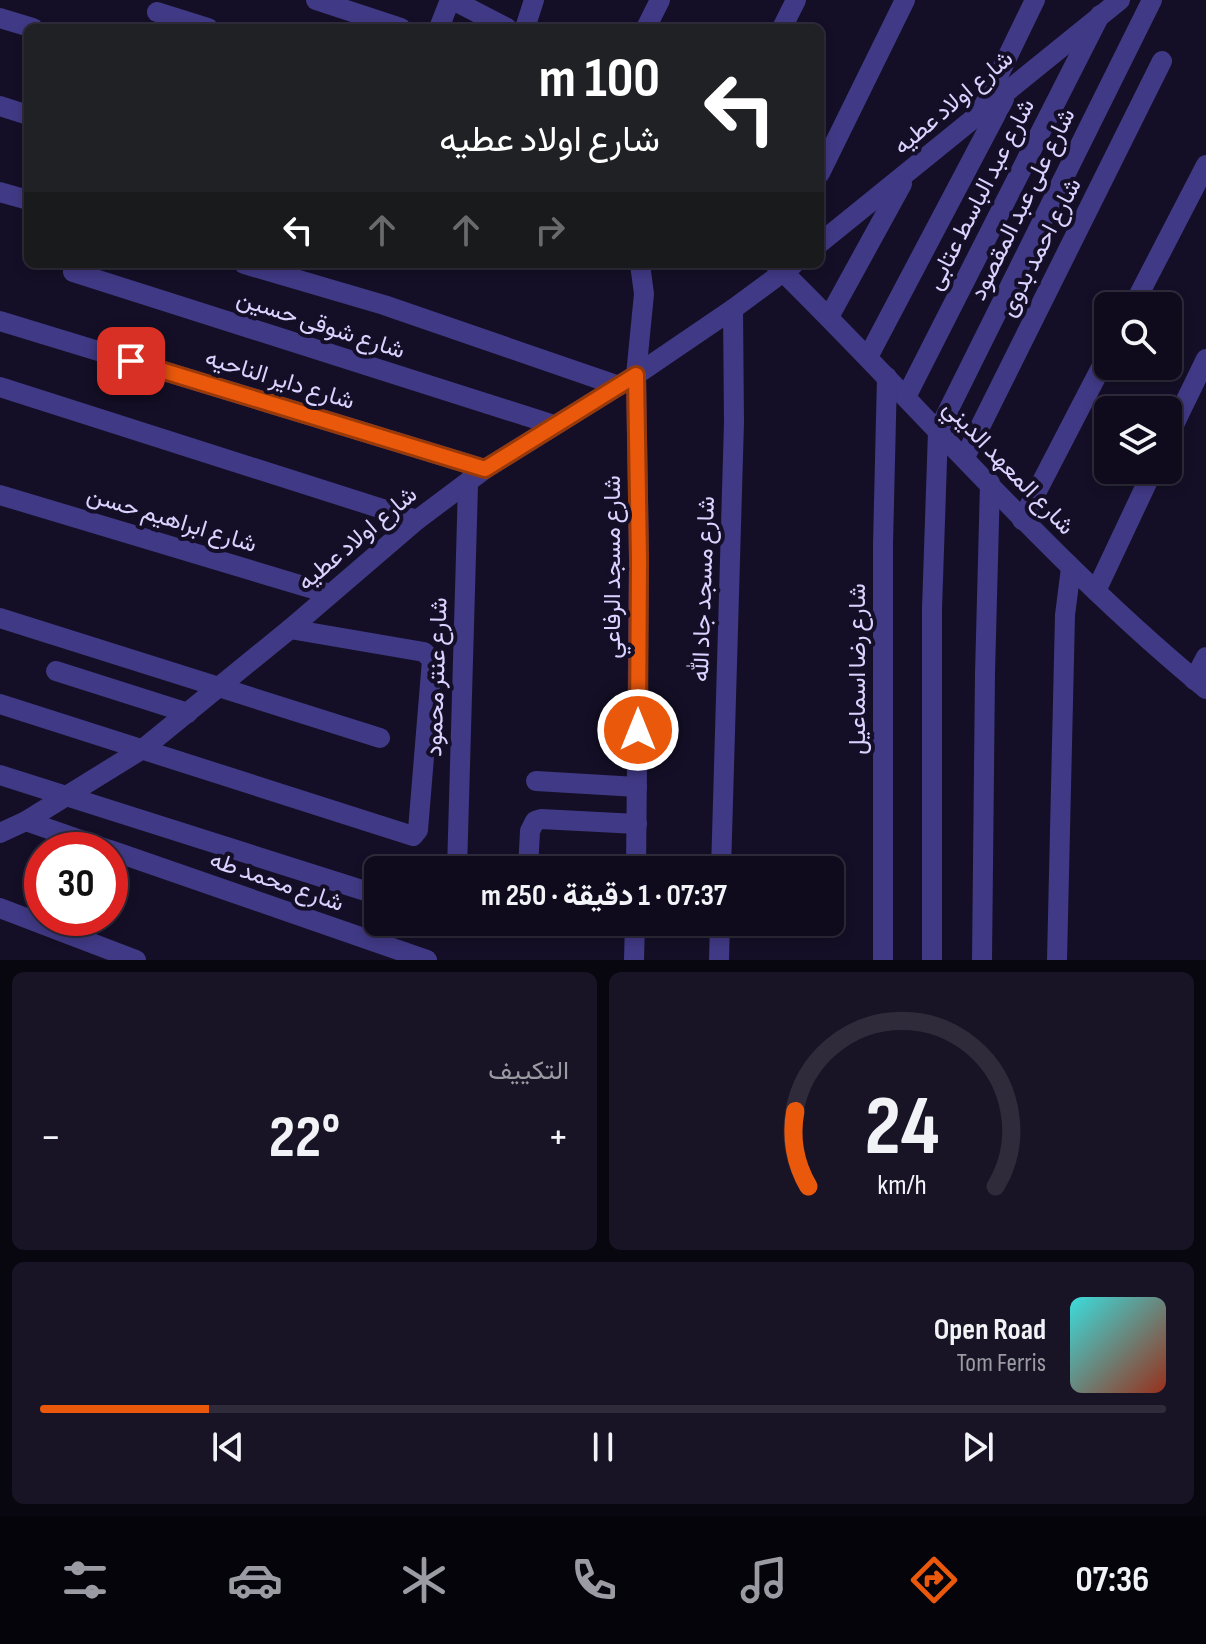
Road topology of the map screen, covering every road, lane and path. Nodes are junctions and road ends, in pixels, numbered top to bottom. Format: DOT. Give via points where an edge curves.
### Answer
graph roads {
  1 [pos="316,0"];
  2 [pos="451,0"];
  3 [pos="534,0"];
  4 [pos="660,0"];
  5 [pos="796,0"];
  6 [pos="905,0"];
  7 [pos="1035,0"];
  8 [pos="1120,0"];
  9 [pos="1152,0"];
  10 [pos="157,12"];
  11 [pos="1100,15"];
  12 [pos="0,18"];
  13 [pos="195,24"];
  14 [pos="389,24"];
  15 [pos="441,24"];
  16 [pos="499,24"];
  17 [pos="526,24"];
  18 [pos="648,24"];
  19 [pos="784,24"];
  20 [pos="24,25"];
  21 [pos="1162,61"];
  22 [pos="1009,89"];
  23 [pos="0,106"];
  24 [pos="980,113"];
  25 [pos="24,114"];
  26 [pos="824,165"];
  27 [pos="1206,165"];
  28 [pos="908,173"];
  29 [pos="0,192"];
  30 [pos="24,199"];
  31 [pos="824,240"];
  32 [pos="258,268"];
  33 [pos="641,268"];
  34 [pos="778,268"];
  35 [pos="782,268"];
  36 [pos="73,272"];
  37 [pos="1140,292"];
  38 [pos="733,309"];
  39 [pos="829,317"];
  40 [pos="7,323"];
  41 [pos="868,357"];
  42 [pos="1206,359"];
  43 [pos="887,377"];
  44 [pos="627,380"];
  45 [pos="1095,380"];
  46 [pos="0,387"];
  47 [pos="906,397"];
  48 [pos="1182,408"];
  49 [pos="554,425"];
  50 [pos="938,431"];
  51 [pos="965,457"];
  52 [pos="485,469"];
  53 [pos="990,483"];
  54 [pos="1146,484"];
  55 [pos="468,485"];
  56 [pos="0,495"];
  57 [pos="417,520"];
  58 [pos="1022,520"];
  59 [pos="1071,568"];
  60 [pos="1096,591"];
  61 [pos="330,594"];
  62 [pos="0,618"];
  63 [pos="290,629"];
  64 [pos="1206,657"];
  65 [pos="56,671"];
  66 [pos="1200,685"];
  67 [pos="221,686"];
  68 [pos="0,704"];
  69 [pos="188,713"];
  70 [pos="380,738"];
  71 [pos="144,748"];
  72 [pos="0,775"];
  73 [pos="536,781"];
  74 [pos="637,787"];
  75 [pos="67,797"];
  76 [pos="26,821"];
  77 [pos="637,824"];
  78 [pos="58,832"];
  79 [pos="0,833"];
  80 [pos="128,856"];
  81 [pos="457,856"];
  82 [pos="529,856"];
  83 [pos="636,856"];
  84 [pos="721,856"];
  85 [pos="364,891"];
  86 [pos="0,908"];
  87 [pos="635,936"];
  88 [pos="720,936"];
  89 [pos="136,960"];
  90 [pos="427,960"];
  91 [pos="634,960"];
  92 [pos="719,960"];
  93 [pos="883,960"];
  94 [pos="932,960"];
  95 [pos="982,960"];
  96 [pos="1057,960"];
  1 -- 14 [label="street"];
  2 -- 15 [label="street"];
  2 -- 16 [label="street"];
  3 -- 17 [label="street"];
  4 -- 18 [label="street"];
  5 -- 19 [label="street"];
  6 -- 26 [label="street"];
  7 -- 24 [label="street"];
  8 -- 11 [label="street, شارع اولاد عطيه"];
  9 -- 50 [label="street, شارع على عبد المقصود"];
  10 -- 13 [label="street"];
  11 -- 22 [label="street, شارع اولاد عطيه"];
  11 -- 47 [label="street, شارع عبد الباسط عتابى"];
  12 -- 20 [label="street"];
  21 -- 51 [label="street, شارع احمد بدوى"];
  22 -- 24 [label="street, شارع اولاد عطيه"];
  22 -- 41 [label="street"];
  23 -- 25 [label="street"];
  24 -- 28 [label="street, شارع اولاد عطيه"];
  27 -- 37 [label="street"];
  28 -- 31 [label="street, شارع اولاد عطيه"];
  28 -- 39 [label="street"];
  29 -- 30 [label="street"];
  32 -- 44 [label="street"];
  33 -- 44 [label="street, شارع مسجد الرفاعي" via="644,294"];
  34 -- 38 [label="street, شارع اولاد عطيه"];
  35 -- 39 [label="street, شارع المعهد الديني"];
  36 -- 49 [label="street, شارع شوقى حسين"];
  38 -- 44 [label="street, شارع اولاد عطيه"];
  38 -- 84 [label="street, شارع مسجد جاد الله"];
  39 -- 41 [label="street, شارع المعهد الديني"];
  40 -- 52 [label="street, شارع داير الناحيه"];
  41 -- 43 [label="street, شارع المعهد الديني"];
  42 -- 48 [label="street"];
  43 -- 47 [label="street, شارع المعهد الديني"];
  43 -- 93 [label="street, شارع رضا اسماعيل"];
  44 -- 49 [label="street, شارع اولاد عطيه"];
  44 -- 74 [label="street, شارع مسجد الرفاعي" via="639,559"];
  45 -- 58 [label="street"];
  46 -- 57 [label="street"];
  47 -- 50 [label="street, شارع المعهد الديني"];
  49 -- 52 [label="street, شارع اولاد عطيه"];
  50 -- 51 [label="street, شارع المعهد الديني"];
  50 -- 94 [label="street"];
  51 -- 53 [label="street, شارع المعهد الديني"];
  52 -- 55 [label="street, شارع اولاد عطيه"];
  53 -- 58 [label="street, شارع المعهد الديني"];
  53 -- 95 [label="street"];
  54 -- 60 [label="street"];
  55 -- 57 [label="street, شارع اولاد عطيه"];
  55 -- 81 [label="street, شارع عنتر محمود"];
  56 -- 61 [label="street, شارع ابراهيم حسن"];
  57 -- 61 [label="street, شارع اولاد عطيه"];
  58 -- 59 [label="street, شارع المعهد الديني"];
  59 -- 60 [label="street, شارع المعهد الديني"];
  59 -- 96 [label="street" via="1065,615"];
  60 -- 66 [label="street, شارع المعهد الديني"];
  61 -- 63 [label="street, شارع اولاد عطيه"];
  62 -- 67 [label="street"];
  63 -- 67 [label="street, شارع اولاد عطيه"];
  63 -- 71 [label="street" via="424,652 432,660 418,830 409,836"];
  64 -- 66 [label="street"];
  65 -- 69 [label="street"];
  67 -- 69 [label="street, شارع اولاد عطيه"];
  67 -- 70 [label="street"];
  68 -- 71 [label="street"];
  69 -- 71 [label="street, شارع اولاد عطيه"];
  71 -- 75 [label="street, شارع اولاد عطيه"];
  72 -- 75 [label="street"];
  73 -- 74 [label="street"];
  74 -- 77 [label="street, شارع مسجد الرفاعي"];
  75 -- 76 [label="street, شارع اولاد عطيه"];
  75 -- 85 [label="street"];
  76 -- 78 [label="street, شارع محمد طه"];
  76 -- 79 [label="street, شارع اولاد عطيه"];
  77 -- 82 [label="street" via="541,819 530,831"];
  77 -- 83 [label="street, شارع مسجد الرفاعي"];
  80 -- 90 [label="street, شارع محمد طه"];
  86 -- 89 [label="street"];
  87 -- 91 [label="street"];
  88 -- 92 [label="street"];
}
